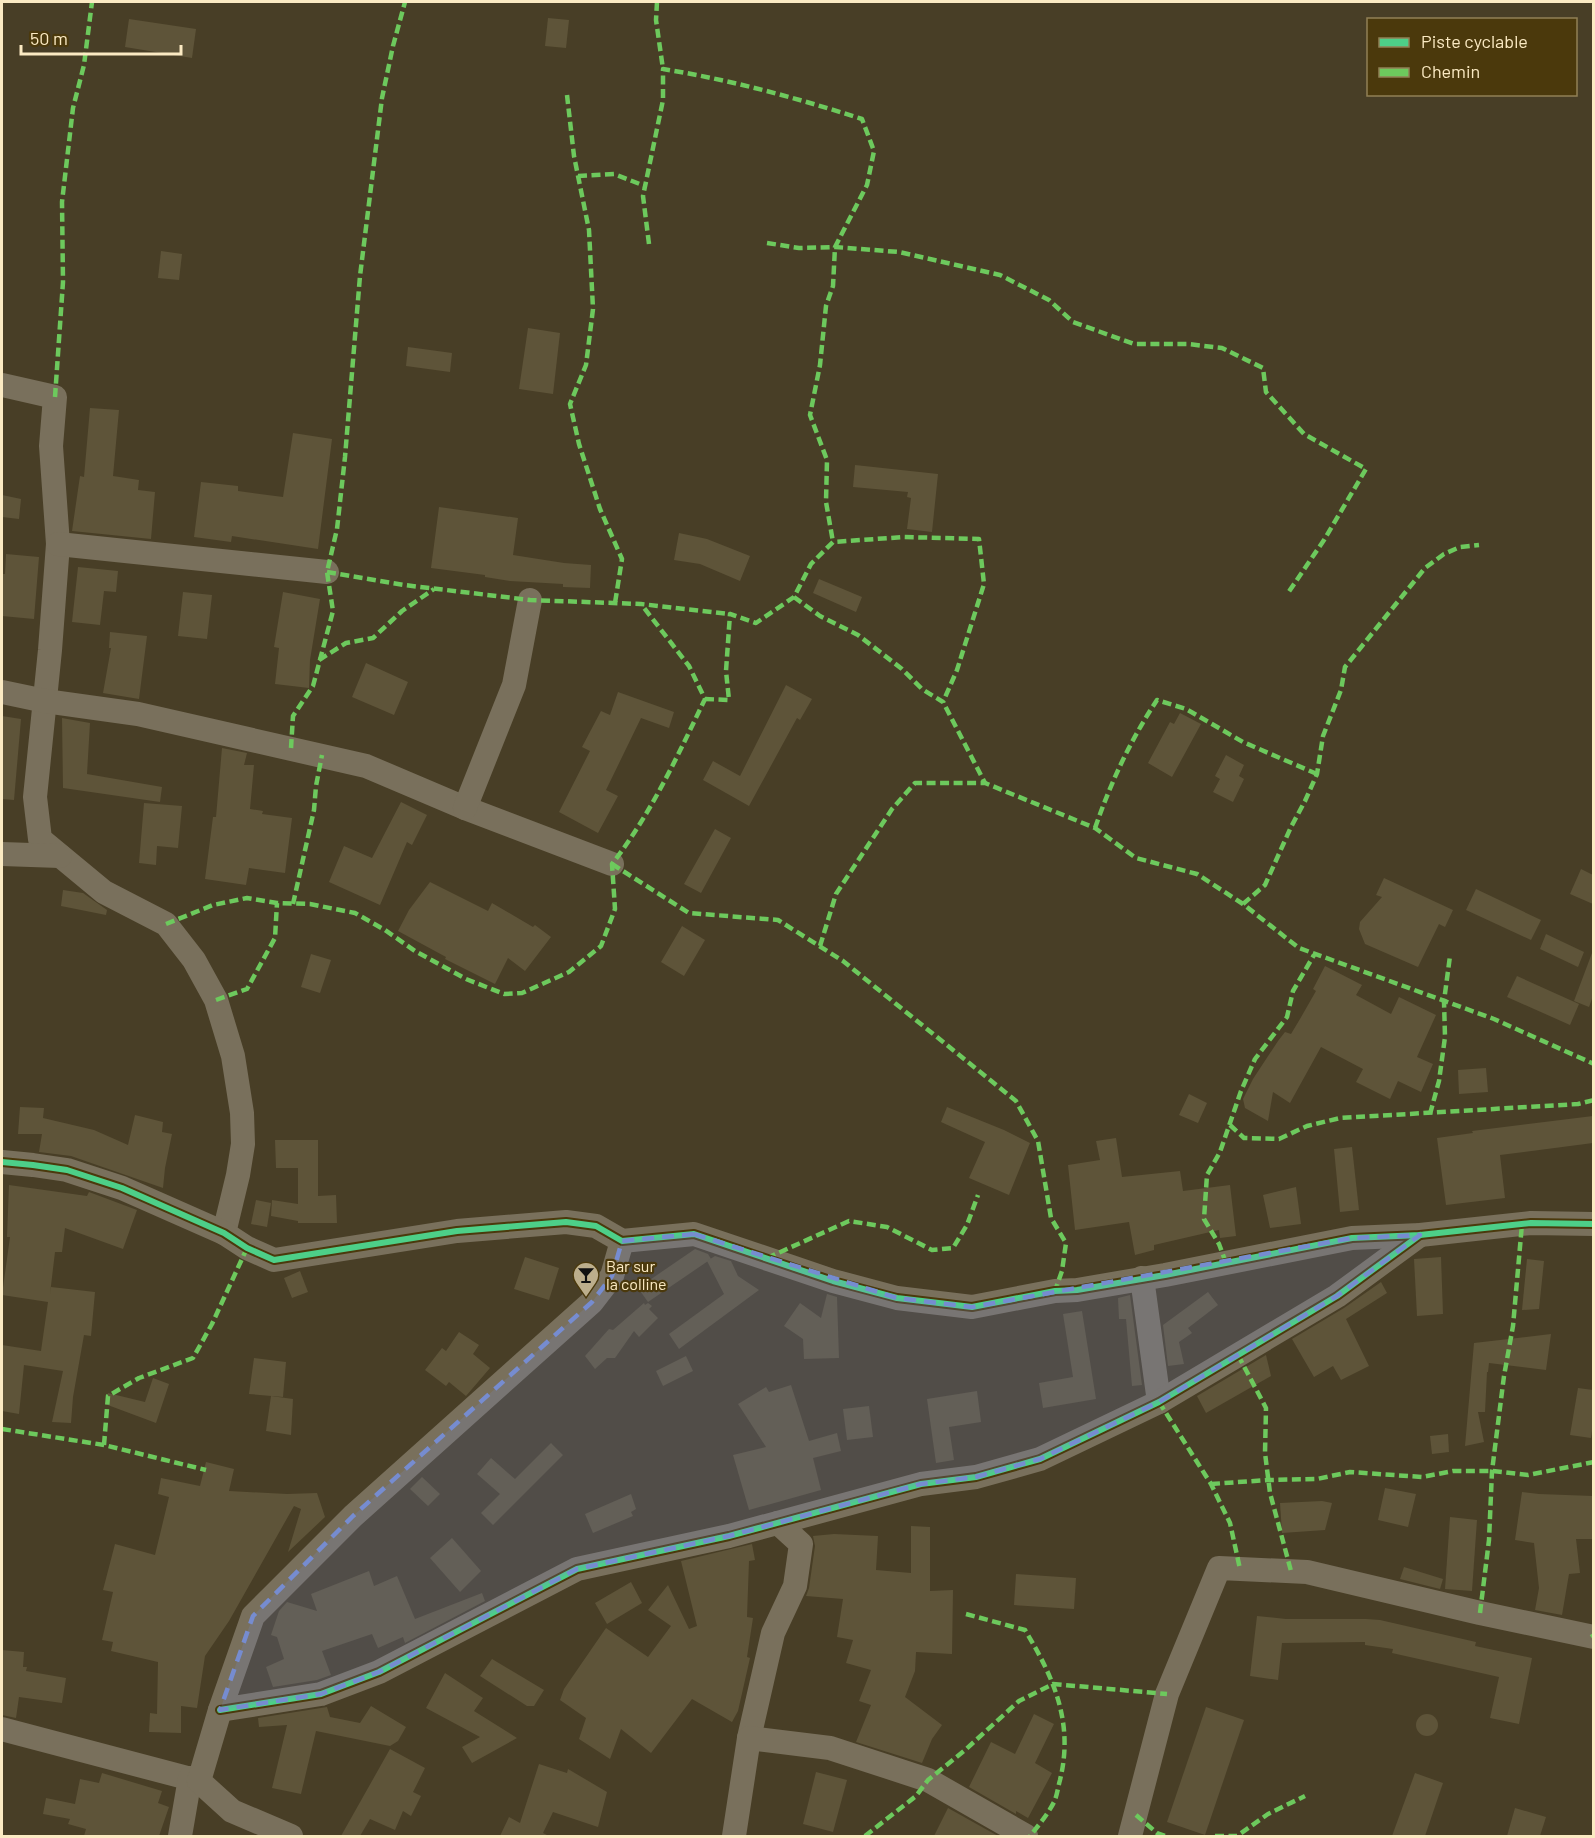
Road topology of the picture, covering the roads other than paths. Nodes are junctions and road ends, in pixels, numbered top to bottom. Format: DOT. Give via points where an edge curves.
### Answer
graph roads {
  1 [pos="2,385"];
  2 [pos="58,544"];
  3 [pos="327,572"];
  4 [pos="530,600"];
  5 [pos="2,692"];
  6 [pos="45,701"];
  7 [pos="465,808"];
  8 [pos="2,854"];
  9 [pos="60,856"];
  10 [pos="612,864"];
  11 [pos="2,1162"];
  12 [pos="1593,1224"];
  13 [pos="224,1233"];
  14 [pos="1420,1235"];
  15 [pos="622,1241"];
  16 [pos="1142,1278"];
  17 [pos="1159,1402"];
  18 [pos="778,1523"];
  19 [pos="1593,1637"];
  20 [pos="220,1710"];
  21 [pos="2,1730"];
  22 [pos="749,1738"];
  23 [pos="195,1780"];
  24 [pos="180,1836"];
  25 [pos="291,1836"];
  26 [pos="734,1836"];
  27 [pos="1026,1836"];
  28 [pos="1130,1836"];
  1 -- 2 [label="street" via="55,397 51,446"];
  2 -- 3 [label="street"];
  2 -- 6 [label="street"];
  4 -- 7 [label="street" via="514,685"];
  5 -- 6 [label="street"];
  6 -- 7 [label="street" via="138,714 366,766"];
  6 -- 9 [label="street" via="35,797 40,839"];
  7 -- 10 [label="street"];
  8 -- 9 [label="street"];
  9 -- 13 [label="street" via="104,892 166,924 194,960 216,1000 233,1056 242,1113 243,1144"];
  11 -- 13 [label="street" via="67,1170 99,1180"];
  12 -- 14 [label="street" via="1531,1223"];
  13 -- 15 [label="street" via="274,1260 457,1231 566,1222 596,1226"];
  14 -- 16 [label="street" via="1352,1238"];
  14 -- 17 [label="street" via="1337,1296"];
  15 -- 16 [label="street" via="694,1234 833,1281 897,1298 972,1306"];
  15 -- 20 [label="street" via="612,1276 592,1302 353,1516 253,1616"];
  16 -- 17 [label="street"];
  17 -- 18 [label="street" via="1040,1459 976,1477 921,1484"];
  18 -- 20 [label="street" via="577,1569 379,1672 321,1694"];
  18 -- 22 [label="street" via="801,1544 795,1586 773,1633"];
  19 -- 28 [label="street" via="1307,1572 1220,1568 1167,1694"];
  20 -- 23 [label="street"];
  21 -- 23 [label="street"];
  22 -- 26 [label="street"];
  22 -- 27 [label="street" via="830,1748 928,1780"];
  23 -- 24 [label="street"];
  23 -- 25 [label="street" via="232,1811"];
}
